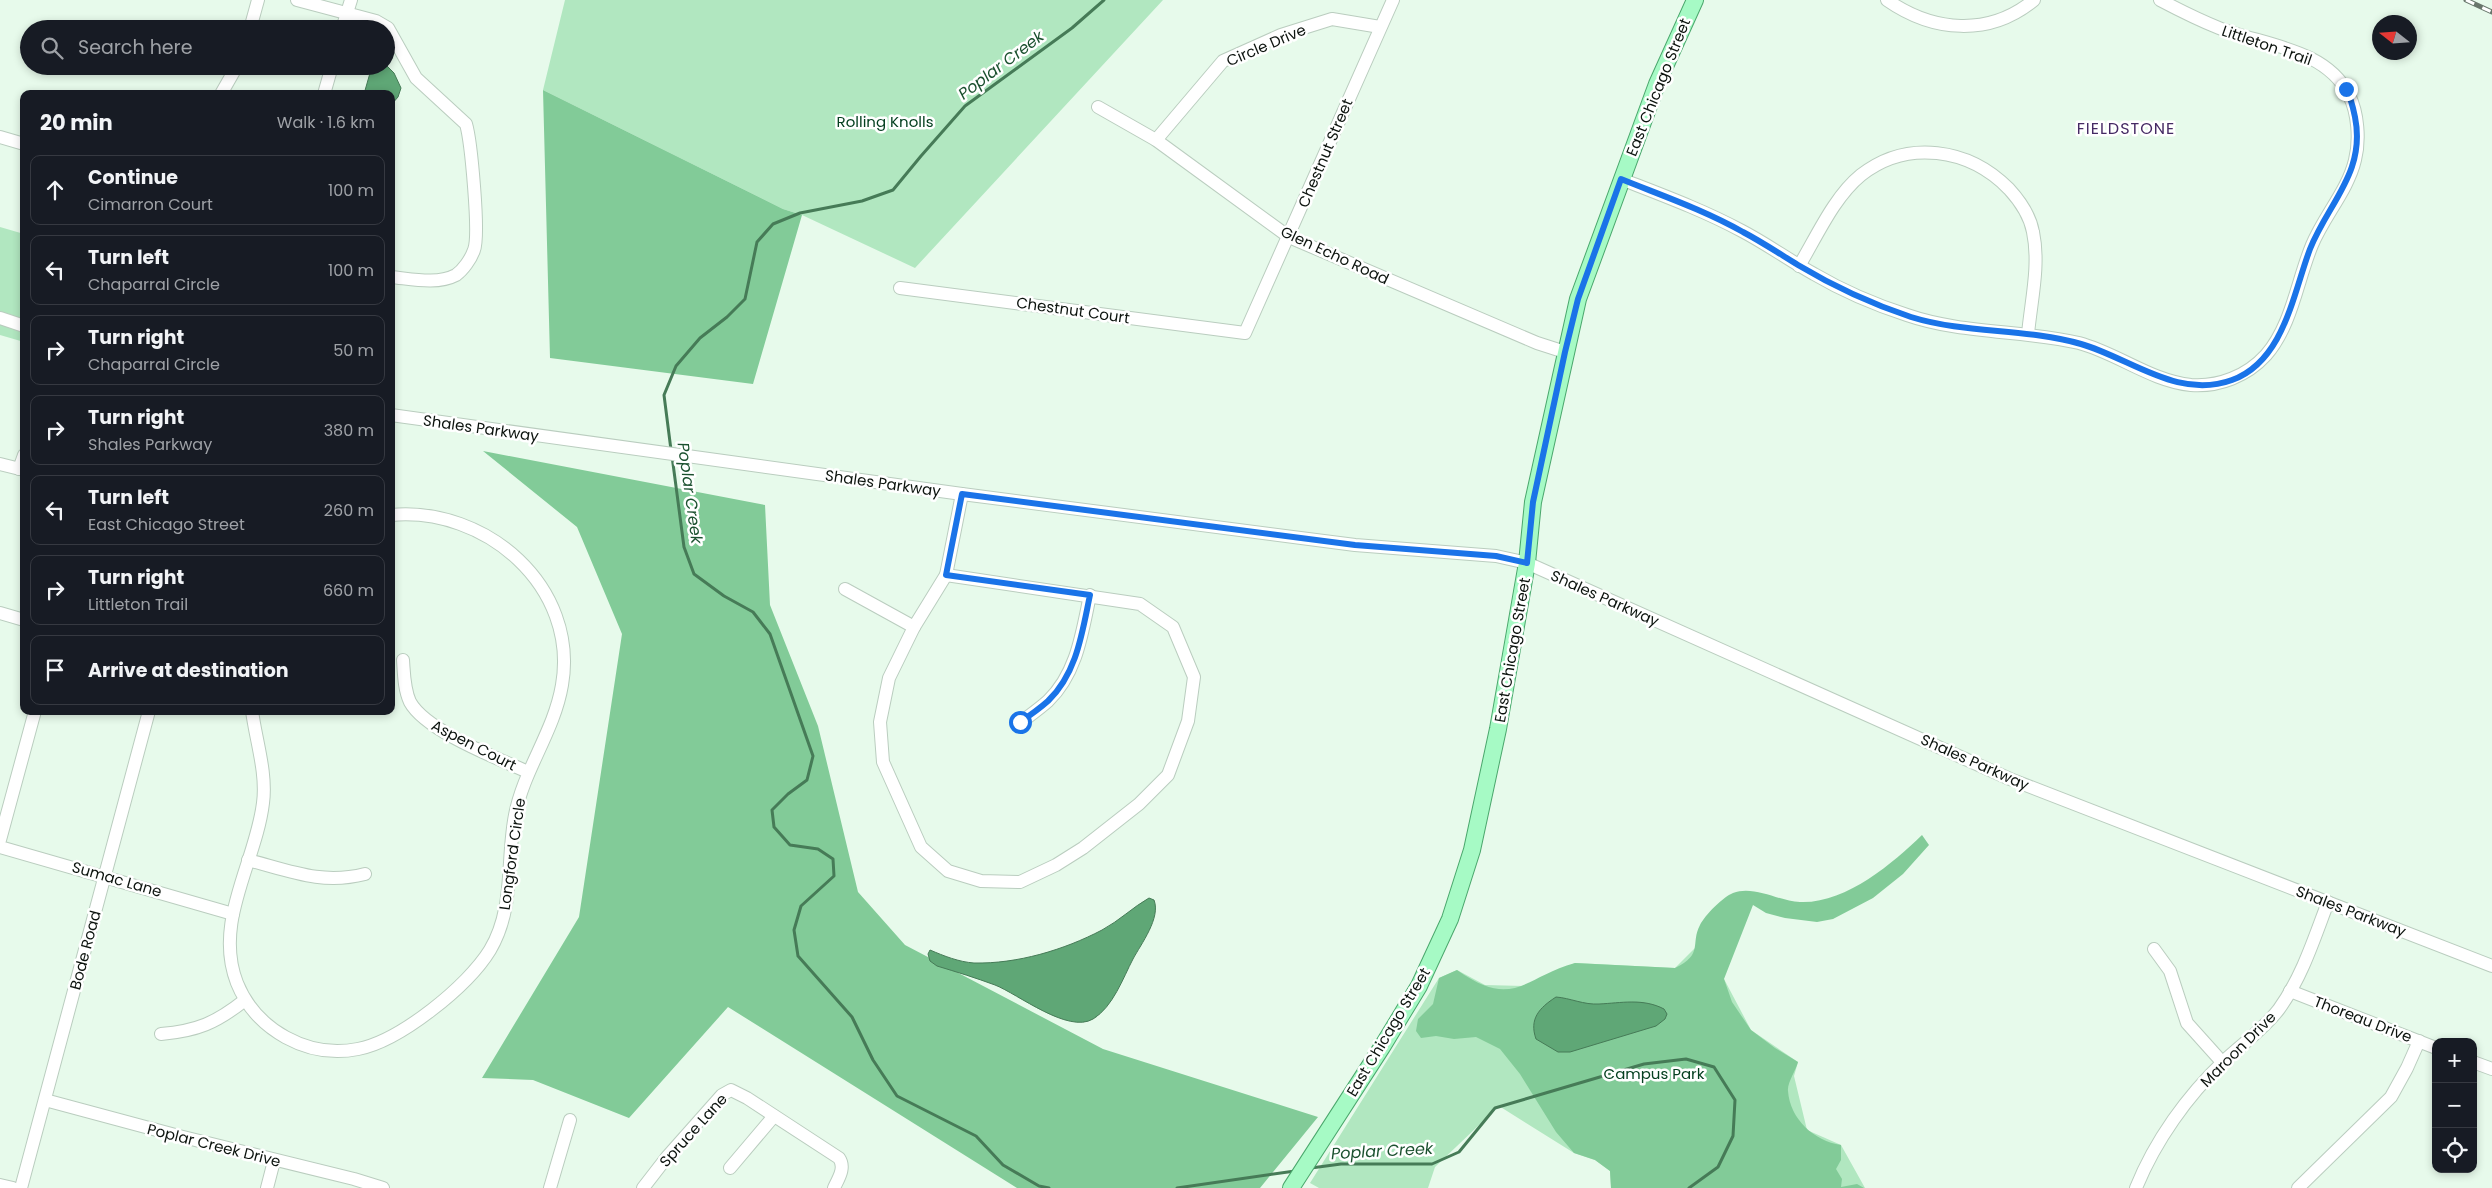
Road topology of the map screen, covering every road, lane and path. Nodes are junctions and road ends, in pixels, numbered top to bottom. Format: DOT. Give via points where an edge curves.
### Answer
graph roads {
  1 [pos="258,0"];
  2 [pos="297,0"];
  3 [pos="351,0"];
  4 [pos="1393,0"];
  5 [pos="1695,0"];
  6 [pos="1887,0"];
  7 [pos="2034,0"];
  8 [pos="2160,0"];
  9 [pos="347,13"];
  10 [pos="252,20"];
  11 [pos="345,20"];
  12 [pos="372,20"];
  13 [pos="1380,27"];
  14 [pos="395,40"];
  15 [pos="232,75"];
  16 [pos="329,75"];
  17 [pos="224,90"];
  18 [pos="325,90"];
  19 [pos="1098,108"];
  20 [pos="0,137"];
  21 [pos="1156,140"];
  22 [pos="20,143"];
  23 [pos="1621,179"];
  24 [pos="1289,237"];
  25 [pos="1799,266"];
  26 [pos="395,277"];
  27 [pos="900,288"];
  28 [pos="0,318"];
  29 [pos="20,325"];
  30 [pos="1245,333"];
  31 [pos="2028,334"];
  32 [pos="1565,352"];
  33 [pos="395,416"];
  34 [pos="0,464"];
  35 [pos="20,469"];
  36 [pos="962,494"];
  37 [pos="395,515"];
  38 [pos="1527,563"];
  39 [pos="946,575"];
  40 [pos="845,590"];
  41 [pos="1090,595"];
  42 [pos="0,613"];
  43 [pos="20,619"];
  44 [pos="914,627"];
  45 [pos="403,660"];
  46 [pos="34,715"];
  47 [pos="148,715"];
  48 [pos="253,715"];
  49 [pos="1020,722"];
  50 [pos="528,772"];
  51 [pos="0,840"];
  52 [pos="0,846"];
  53 [pos="248,860"];
  54 [pos="365,874"];
  55 [pos="104,875"];
  56 [pos="2328,902"];
  57 [pos="233,914"];
  58 [pos="2154,949"];
  59 [pos="2492,966"];
  60 [pos="2290,991"];
  61 [pos="244,1000"];
  62 [pos="160,1034"];
  63 [pos="2418,1041"];
  64 [pos="2432,1046"];
  65 [pos="2222,1062"];
  66 [pos="2477,1063"];
  67 [pos="2492,1069"];
  68 [pos="45,1100"];
  69 [pos="774,1116"];
  70 [pos="570,1120"];
  71 [pos="274,1160"];
  72 [pos="730,1168"];
  73 [pos="0,1185"];
  74 [pos="13,1188"];
  75 [pos="21,1188"];
  76 [pos="267,1188"];
  77 [pos="383,1188"];
  78 [pos="550,1188"];
  79 [pos="644,1188"];
  80 [pos="834,1188"];
  81 [pos="1292,1188"];
  82 [pos="2136,1188"];
  83 [pos="2298,1188"];
  1 -- 10 [label="street"];
  2 -- 9 [label="street"];
  3 -- 9 [label="street"];
  4 -- 13 [label="street, Chestnut Street"];
  5 -- 23 [label="main road, East Chicago Street" via="1657,84"];
  6 -- 7 [label="street" via="1942,26 1962,27 2000,21"];
  8 -- 31 [label="street, Littleton Trail" via="2218,28 2303,55 2330,72 2346,89 2354,110 2358,145 2355,162 2313,243 2277,340 2255,365 2232,380 2193,385 2174,382 2087,346"];
  9 -- 11 [label="street"];
  9 -- 12 [label="street"];
  13 -- 21 [label="street, Circle Drive" via="1332,20 1281,35 1223,61"];
  13 -- 24 [label="street, Chestnut Street"];
  14 -- 26 [label="street" via="416,78 466,124 476,236 474,250 457,274 440,280"];
  15 -- 17 [label="street"];
  16 -- 18 [label="street"];
  19 -- 21 [label="street, Glen Echo Road"];
  20 -- 22 [label="street"];
  21 -- 24 [label="street, Glen Echo Road"];
  23 -- 25 [label="street, Littleton Trail" via="1707,213"];
  23 -- 32 [label="main road, East Chicago Street" via="1578,299"];
  24 -- 30 [label="street, Chestnut Street"];
  24 -- 32 [label="street, Glen Echo Road" via="1536,343"];
  25 -- 31 [label="street, Littleton Trail" via="1852,293 1912,317 1955,327"];
  25 -- 31 [label="street" via="1848,189 1877,164 1894,157 1925,152 1963,158 1990,171 2003,183 2026,213 2033,230 2035,271"];
  27 -- 30 [label="street, Chestnut Court"];
  28 -- 29 [label="street"];
  32 -- 38 [label="main road, East Chicago Street" via="1533,502"];
  33 -- 36 [label="street, Shales Parkway"];
  34 -- 35 [label="street"];
  36 -- 38 [label="street, Shales Parkway" via="1355,545 1496,556"];
  36 -- 39 [label="street"];
  37 -- 50 [label="street, Longford Circle" via="436,517 488,535 515,556 547,598 562,640 563,683 547,738"];
  38 -- 56 [label="street, Shales Parkway" via="2010,779"];
  38 -- 81 [label="main road, East Chicago Street" via="1481,811 1450,919 1419,986"];
  39 -- 41 [label="street"];
  39 -- 44 [label="street"];
  40 -- 44 [label="street"];
  41 -- 44 [label="street" via="1140,604 1174,627 1194,677 1188,721 1168,775 1139,804 1082,848 1020,882 981,881 948,871 921,847 883,762 880,722 889,678"];
  41 -- 49 [label="street" via="1079,649 1068,677 1048,701"];
  42 -- 43 [label="street"];
  45 -- 50 [label="street, Aspen Court" via="409,700 424,719"];
  46 -- 51 [label="street"];
  47 -- 55 [label="street, Bode Road"];
  48 -- 53 [label="street, Longford Circle" via="264,788"];
  50 -- 61 [label="street, Longford Circle" via="514,816 504,914 489,952 460,987 387,1039 343,1051 315,1048 277,1033"];
  52 -- 55 [label="street, Sumac Lane"];
  53 -- 54 [label="street" via="316,878"];
  53 -- 57 [label="street, Longford Circle"];
  55 -- 57 [label="street, Sumac Lane"];
  55 -- 68 [label="street, Bode Road"];
  56 -- 59 [label="street, Shales Parkway"];
  56 -- 60 [label="street, Maroon Drive"];
  57 -- 61 [label="street, Longford Circle" via="231,964"];
  58 -- 65 [label="street" via="2170,971 2187,1023"];
  60 -- 63 [label="street, Thoreau Drive"];
  60 -- 65 [label="street, Maroon Drive" via="2263,1026"];
  61 -- 62 [label="street" via="198,1029"];
  63 -- 64 [label="street, Thoreau Drive"];
  63 -- 83 [label="street" via="2391,1097"];
  65 -- 82 [label="street, Maroon Drive" via="2172,1122 2153,1151"];
  66 -- 67 [label="street"];
  68 -- 71 [label="street, Poplar Creek Drive"];
  68 -- 75 [label="street, Bode Road"];
  69 -- 72 [label="street"];
  69 -- 79 [label="street, Spruce Lane" via="736,1092 726,1091"];
  69 -- 80 [label="street" via="840,1158 842,1165"];
  70 -- 78 [label="street"];
  71 -- 76 [label="street"];
  71 -- 77 [label="street, Poplar Creek Drive"];
  73 -- 74 [label="street"];
}
